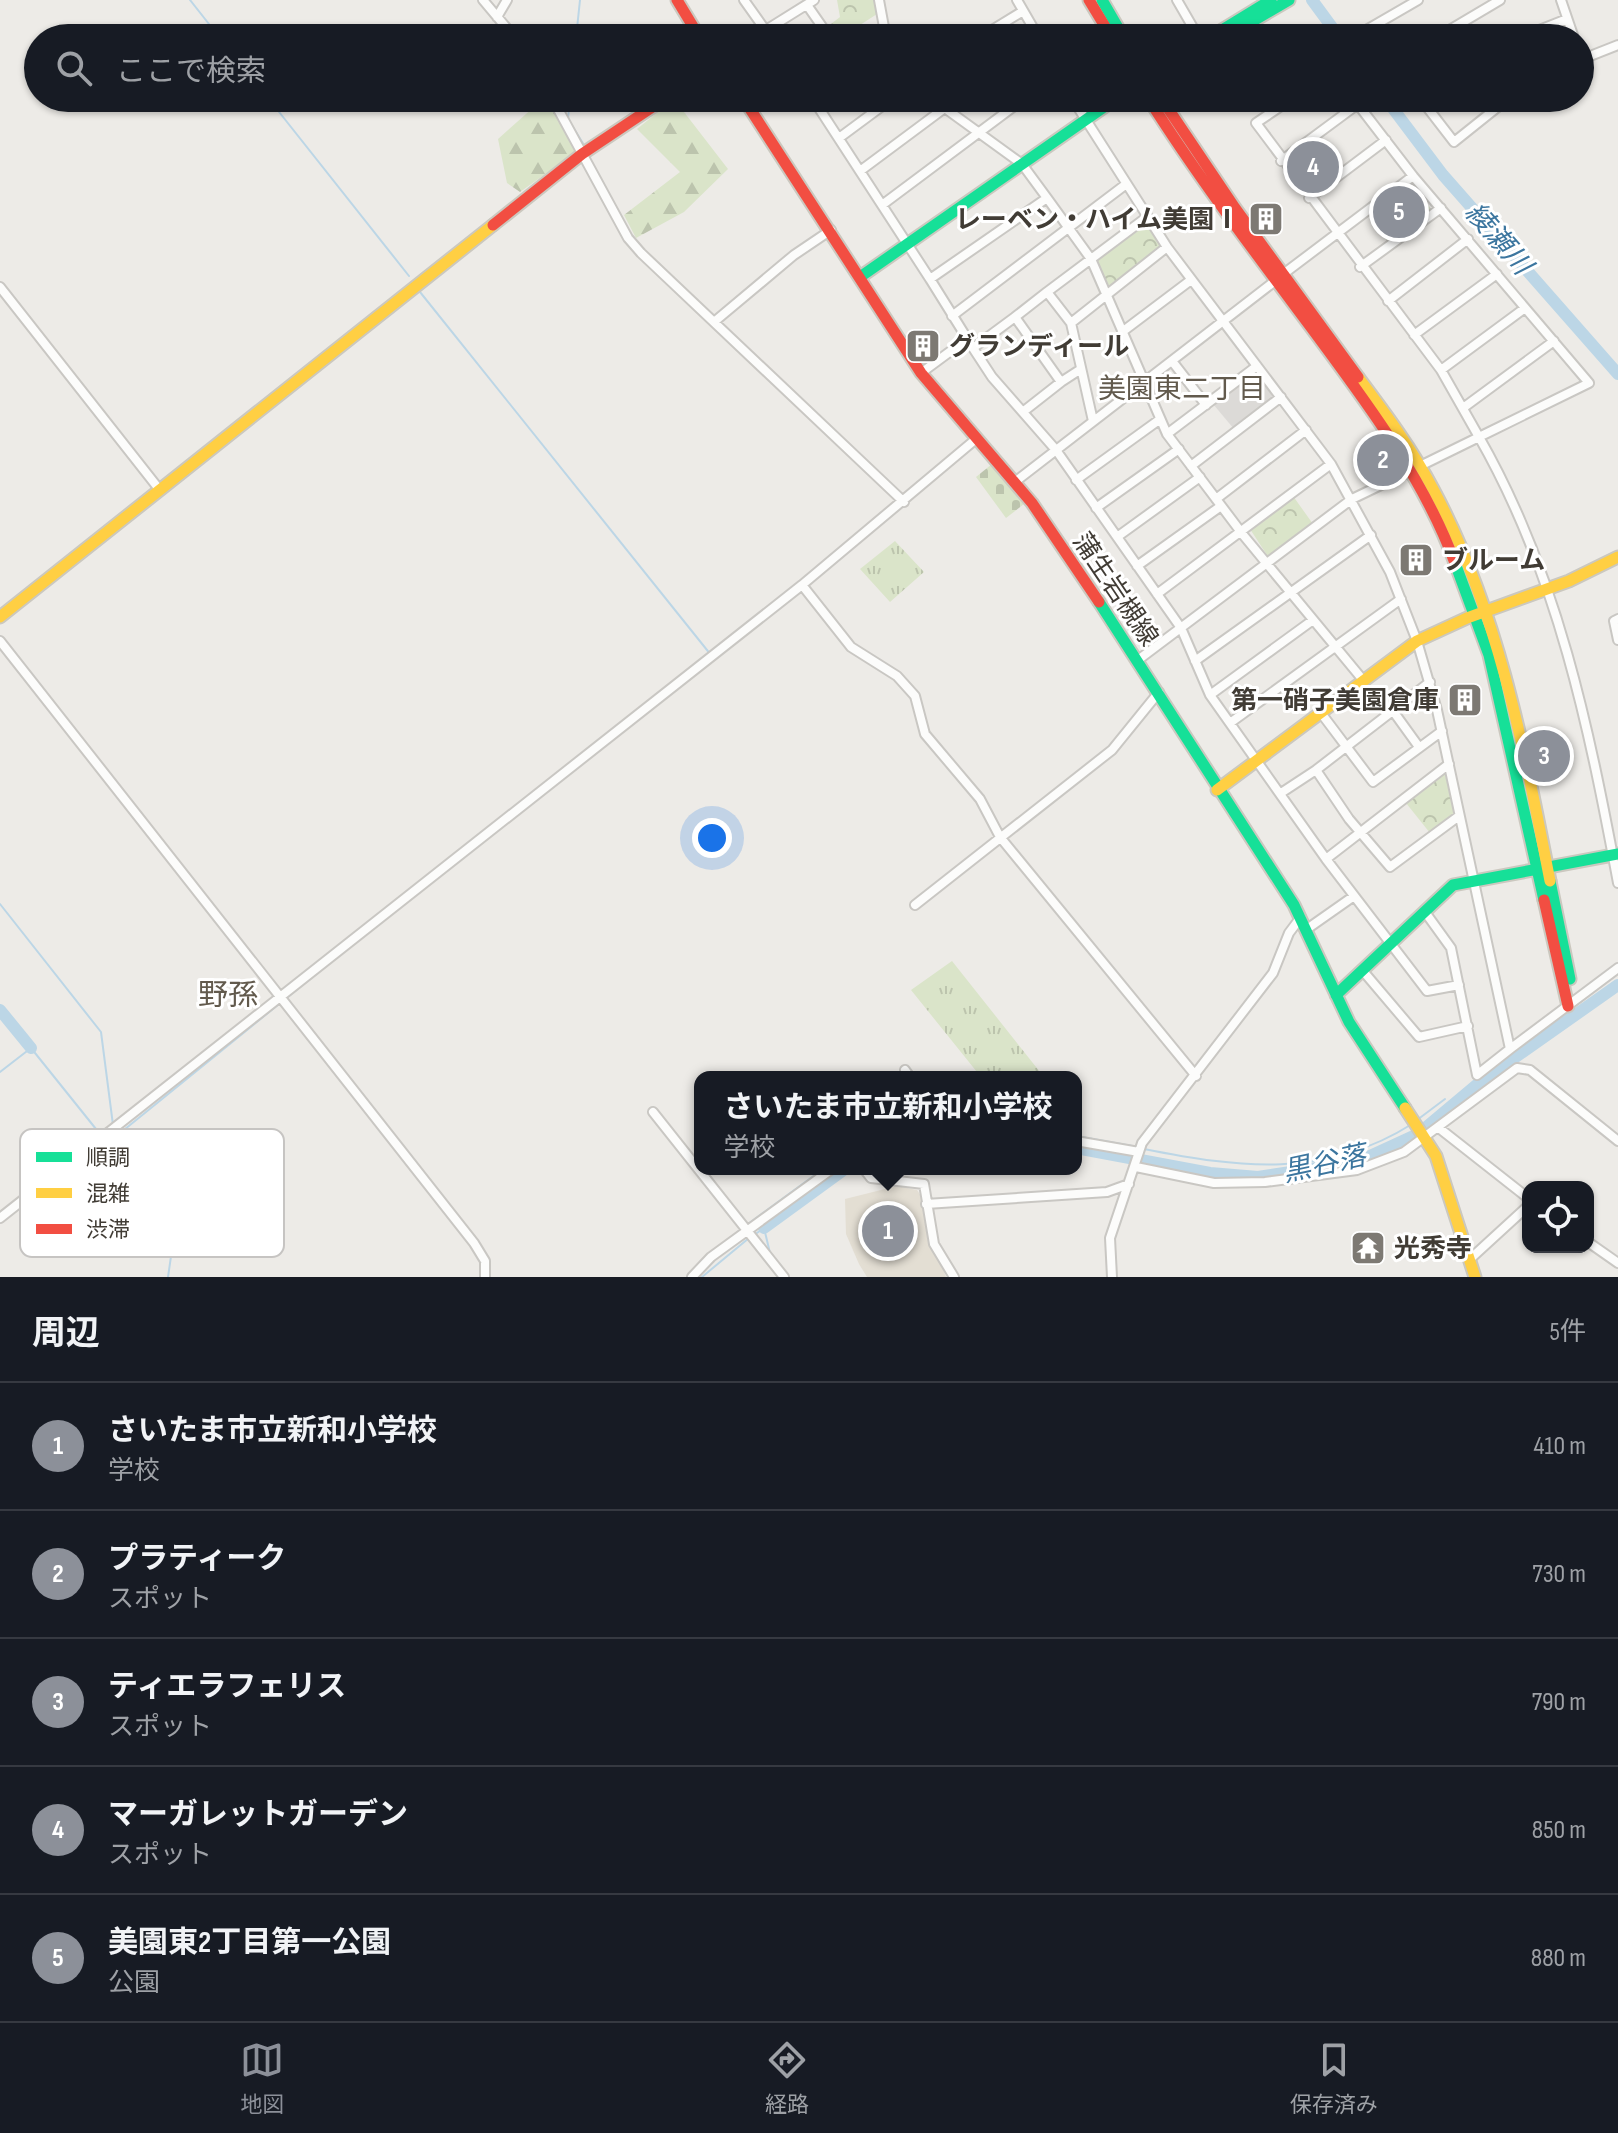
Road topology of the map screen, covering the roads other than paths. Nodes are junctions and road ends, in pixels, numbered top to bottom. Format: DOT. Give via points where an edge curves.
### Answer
graph roads {
  1 [pos="483,0"];
  2 [pos="507,0"];
  3 [pos="677,0"];
  4 [pos="744,0"];
  5 [pos="879,0"];
  6 [pos="1017,0"];
  7 [pos="1089,0"];
  8 [pos="1102,0"];
  9 [pos="1177,0"];
  10 [pos="1271,0"];
  11 [pos="1288,0"];
  12 [pos="1418,0"];
  13 [pos="1500,0"];
  14 [pos="1561,0"];
  15 [pos="810,2"];
  16 [pos="1023,11"];
  17 [pos="497,17"];
  18 [pos="1567,19"];
  19 [pos="503,24"];
  20 [pos="692,24"];
  21 [pos="760,24"];
  22 [pos="781,24"];
  23 [pos="822,24"];
  24 [pos="883,24"];
  25 [pos="1002,24"];
  26 [pos="1031,24"];
  27 [pos="1104,24"];
  28 [pos="1116,24"];
  29 [pos="1191,24"];
  30 [pos="1232,24"];
  31 [pos="1248,24"];
  32 [pos="1377,24"];
  33 [pos="1460,24"];
  34 [pos="1554,24"];
  35 [pos="1569,24"];
  36 [pos="1618,45"];
  37 [pos="1594,53"];
  38 [pos="560,112"];
  39 [pos="645,112"];
  40 [pos="752,112"];
  41 [pos="824,112"];
  42 [pos="874,112"];
  43 [pos="937,112"];
  44 [pos="952,112"];
  45 [pos="1005,112"];
  46 [pos="1079,112"];
  47 [pos="1097,112"];
  48 [pos="1157,112"];
  49 [pos="1170,112"];
  50 [pos="1272,112"];
  51 [pos="1342,112"];
  52 [pos="1364,112"];
  53 [pos="1432,112"];
  54 [pos="1492,112"];
  55 [pos="1084,121"];
  56 [pos="979,130"];
  57 [pos="839,138"];
  58 [pos="1386,140"];
  59 [pos="582,154"];
  60 [pos="1281,161"];
  61 [pos="1022,164"];
  62 [pos="860,171"];
  63 [pos="1413,176"];
  64 [pos="1125,185"];
  65 [pos="1047,198"];
  66 [pos="1309,198"];
  67 [pos="882,205"];
  68 [pos="1441,208"];
  69 [pos="1147,217"];
  70 [pos="1068,228"];
  71 [pos="831,230"];
  72 [pos="1337,235"];
  73 [pos="1468,239"];
  74 [pos="907,244"];
  75 [pos="1167,247"];
  76 [pos="1091,259"];
  77 [pos="1360,267"];
  78 [pos="1497,274"];
  79 [pos="860,277"];
  80 [pos="1279,278"];
  81 [pos="930,279"];
  82 [pos="1191,280"];
  83 [pos="0,287"];
  84 [pos="1047,292"];
  85 [pos="1107,296"];
  86 [pos="1388,301"];
  87 [pos="1525,308"];
  88 [pos="952,316"];
  89 [pos="1015,317"];
  90 [pos="1223,321"];
  91 [pos="714,322"];
  92 [pos="1071,323"];
  93 [pos="1122,332"];
  94 [pos="1414,335"];
  95 [pos="967,339"];
  96 [pos="1554,341"];
  97 [pos="973,348"];
  98 [pos="1172,361"];
  99 [pos="1257,366"];
  100 [pos="1081,369"];
  101 [pos="1441,370"];
  102 [pos="921,373"];
  103 [pos="1061,382"];
  104 [pos="1143,382"];
  105 [pos="1281,397"];
  106 [pos="1206,405"];
  107 [pos="1463,408"];
  108 [pos="1024,411"];
  109 [pos="1159,420"];
  110 [pos="1093,421"];
  111 [pos="1306,430"];
  112 [pos="1167,434"];
  113 [pos="1479,437"];
  114 [pos="976,439"];
  115 [pos="1179,449"];
  116 [pos="1056,450"];
  117 [pos="1331,464"];
  118 [pos="1191,466"];
  119 [pos="1415,468"];
  120 [pos="1200,477"];
  121 [pos="1076,480"];
  122 [pos="1016,481"];
  123 [pos="159,489"];
  124 [pos="1352,499"];
  125 [pos="904,502"];
  126 [pos="1218,503"];
  127 [pos="1096,508"];
  128 [pos="1240,531"];
  129 [pos="1371,535"];
  130 [pos="1117,537"];
  131 [pos="1618,557"];
  132 [pos="1268,563"];
  133 [pos="1137,566"];
  134 [pos="802,585"];
  135 [pos="1548,589"];
  136 [pos="1292,593"];
  137 [pos="1157,594"];
  138 [pos="1401,599"];
  139 [pos="1481,612"];
  140 [pos="0,617"];
  141 [pos="1618,619"];
  142 [pos="1313,620"];
  143 [pos="1181,628"];
  144 [pos="1618,640"];
  145 [pos="0,641"];
  146 [pos="1417,641"];
  147 [pos="1335,646"];
  148 [pos="1138,660"];
  149 [pos="1195,661"];
  150 [pos="1363,680"];
  151 [pos="1430,682"];
  152 [pos="1159,692"];
  153 [pos="1210,695"];
  154 [pos="1393,711"];
  155 [pos="1321,713"];
  156 [pos="1230,723"];
  157 [pos="1442,731"];
  158 [pos="1345,746"];
  159 [pos="1419,747"];
  160 [pos="1257,761"];
  161 [pos="1449,764"];
  162 [pos="1316,770"];
  163 [pos="1217,790"];
  164 [pos="1281,793"];
  165 [pos="1459,816"];
  166 [pos="1362,830"];
  167 [pos="1000,837"];
  168 [pos="1615,855"];
  169 [pos="1326,859"];
  170 [pos="1542,867"];
  171 [pos="1473,881"];
  172 [pos="1618,883"];
  173 [pos="1354,896"];
  174 [pos="915,905"];
  175 [pos="1425,912"];
  176 [pos="1301,917"];
  177 [pos="1307,929"];
  178 [pos="1392,945"];
  179 [pos="1618,968"];
  180 [pos="1363,971"];
  181 [pos="1459,985"];
  182 [pos="1336,995"];
  183 [pos="280,996"];
  184 [pos="1571,1003"];
  185 [pos="1468,1026"];
  186 [pos="1510,1049"];
  187 [pos="1196,1076"];
  188 [pos="653,1112"];
  189 [pos="1439,1128"];
  190 [pos="112,1129"];
  191 [pos="1423,1132"];
  192 [pos="1618,1141"];
  193 [pos="1082,1143"];
  194 [pos="1138,1160"];
  195 [pos="694,1163"];
  196 [pos="704,1175"];
  197 [pos="824,1175"];
  198 [pos="869,1175"];
  199 [pos="1129,1184"];
  200 [pos="1522,1193"];
  201 [pos="20,1202"];
  202 [pos="926,1204"];
  203 [pos="1522,1211"];
  204 [pos="0,1218"];
  205 [pos="749,1231"];
  206 [pos="1594,1246"];
  207 [pos="1469,1260"];
  208 [pos="1618,1263"];
  209 [pos="485,1277"];
  210 [pos="692,1277"];
  211 [pos="784,1277"];
  212 [pos="954,1277"];
  213 [pos="1112,1277"];
  214 [pos="1475,1277"];
  1 -- 17 [label="street"];
  2 -- 17 [label="street"];
  3 -- 20 [label="street"];
  4 -- 21 [label="street"];
  5 -- 24 [label="street"];
  6 -- 16 [label="street"];
  7 -- 27 [label="street"];
  8 -- 28 [label="street"];
  9 -- 29 [label="street"];
  10 -- 30 [label="street"];
  11 -- 31 [label="street"];
  12 -- 32 [label="street"];
  13 -- 33 [label="street"];
  14 -- 18 [label="street"];
  15 -- 22 [label="street"];
  15 -- 23 [label="street"];
  16 -- 25 [label="street"];
  16 -- 26 [label="street"];
  17 -- 19 [label="street"];
  18 -- 34 [label="street"];
  18 -- 35 [label="street"];
  36 -- 37 [label="street"];
  38 -- 59 [label="street"];
  39 -- 59 [label="street"];
  40 -- 71 [label="street, 蒲生岩槻線"];
  41 -- 57 [label="street"];
  42 -- 57 [label="street"];
  43 -- 62 [label="street"];
  44 -- 56 [label="street"];
  45 -- 56 [label="street"];
  46 -- 55 [label="street"];
  47 -- 55 [label="street"];
  48 -- 80 [label="street" via="1192,168"];
  49 -- 80 [label="street"];
  50 -- 60 [label="street" via="1256,123"];
  51 -- 60 [label="street"];
  52 -- 58 [label="street"];
  53 -- 54 [label="street" via="1454,142"];
  55 -- 61 [label="street"];
  55 -- 64 [label="street"];
  56 -- 61 [label="street"];
  56 -- 67 [label="street"];
  57 -- 62 [label="street"];
  58 -- 63 [label="street"];
  58 -- 66 [label="street"];
  59 -- 91 [label="street" via="628,238"];
  59 -- 123 [label="street"];
  60 -- 66 [label="street"];
  61 -- 65 [label="street"];
  61 -- 74 [label="street"];
  62 -- 67 [label="street"];
  63 -- 68 [label="street"];
  63 -- 72 [label="street"];
  64 -- 69 [label="street"];
  64 -- 70 [label="street"];
  65 -- 70 [label="street"];
  65 -- 81 [label="street"];
  66 -- 72 [label="street"];
  67 -- 74 [label="street"];
  68 -- 73 [label="street"];
  68 -- 77 [label="street"];
  69 -- 75 [label="street"];
  69 -- 76 [label="street"];
  70 -- 76 [label="street"];
  70 -- 88 [label="street"];
  71 -- 79 [label="street, 蒲生岩槻線"];
  71 -- 91 [label="street"];
  72 -- 77 [label="street"];
  72 -- 80 [label="street"];
  73 -- 78 [label="street"];
  73 -- 86 [label="street"];
  74 -- 79 [label="street"];
  74 -- 81 [label="street"];
  75 -- 82 [label="street"];
  75 -- 85 [label="street"];
  76 -- 84 [label="street"];
  76 -- 85 [label="street"];
  77 -- 86 [label="street"];
  78 -- 87 [label="street"];
  78 -- 94 [label="street"];
  79 -- 102 [label="street, 蒲生岩槻線"];
  80 -- 90 [label="street"];
  80 -- 119 [label="street" via="1375,398"];
  81 -- 88 [label="street"];
  82 -- 90 [label="street"];
  82 -- 93 [label="street"];
  83 -- 123 [label="street"];
  84 -- 89 [label="street"];
  84 -- 92 [label="street"];
  85 -- 92 [label="street"];
  85 -- 93 [label="street"];
  86 -- 94 [label="street"];
  87 -- 96 [label="street"];
  87 -- 101 [label="street"];
  88 -- 95 [label="street"];
  89 -- 97 [label="street"];
  89 -- 103 [label="street"];
  90 -- 98 [label="street"];
  90 -- 99 [label="street"];
  91 -- 125 [label="street"];
  92 -- 100 [label="street"];
  93 -- 104 [label="street"];
  94 -- 101 [label="street"];
  95 -- 97 [label="street"];
  95 -- 102 [label="street"];
  96 -- 107 [label="street"];
  96 -- 113 [label="street" via="1589,383"];
  97 -- 108 [label="street"];
  98 -- 104 [label="street"];
  98 -- 106 [label="street"];
  99 -- 105 [label="street"];
  99 -- 106 [label="street"];
  100 -- 103 [label="street"];
  100 -- 110 [label="street"];
  101 -- 107 [label="street"];
  102 -- 114 [label="street, 蒲生岩槻線"];
  103 -- 108 [label="street"];
  104 -- 109 [label="street"];
  104 -- 110 [label="street"];
  105 -- 111 [label="street"];
  105 -- 118 [label="street"];
  106 -- 112 [label="street"];
  107 -- 113 [label="street"];
  108 -- 116 [label="street"];
  109 -- 112 [label="street"];
  109 -- 121 [label="street"];
  110 -- 116 [label="street"];
  111 -- 117 [label="street"];
  111 -- 126 [label="street"];
  112 -- 115 [label="street"];
  113 -- 119 [label="street"];
  113 -- 135 [label="street" via="1514,504"];
  114 -- 122 [label="street, 蒲生岩槻線"];
  114 -- 125 [label="street"];
  115 -- 118 [label="street"];
  115 -- 127 [label="street"];
  116 -- 121 [label="street"];
  116 -- 122 [label="street"];
  117 -- 124 [label="street"];
  117 -- 128 [label="street"];
  118 -- 120 [label="street"];
  119 -- 124 [label="street"];
  119 -- 139 [label="street" via="1457,538"];
  120 -- 126 [label="street"];
  120 -- 130 [label="street"];
  121 -- 127 [label="street"];
  122 -- 148 [label="street, 蒲生岩槻線"];
  123 -- 140 [label="street"];
  124 -- 129 [label="street"];
  124 -- 132 [label="street"];
  125 -- 134 [label="street"];
  126 -- 128 [label="street"];
  126 -- 133 [label="street"];
  127 -- 130 [label="street"];
  128 -- 132 [label="street"];
  128 -- 137 [label="street"];
  129 -- 136 [label="street"];
  129 -- 138 [label="street"];
  130 -- 133 [label="street"];
  131 -- 135 [label="street"];
  132 -- 136 [label="street"];
  132 -- 143 [label="street"];
  133 -- 137 [label="street"];
  134 -- 167 [label="street" via="851,647 897,676 915,696 925,734 980,799"];
  134 -- 183 [label="street"];
  135 -- 139 [label="street"];
  135 -- 168 [label="street" via="1568,651"];
  136 -- 142 [label="street"];
  136 -- 149 [label="street"];
  137 -- 143 [label="street"];
  138 -- 146 [label="street"];
  138 -- 147 [label="street"];
  139 -- 146 [label="street"];
  139 -- 170 [label="street" via="1508,690"];
  141 -- 144 [label="street"];
  142 -- 147 [label="street"];
  142 -- 153 [label="street"];
  143 -- 148 [label="street"];
  143 -- 149 [label="street"];
  145 -- 183 [label="street"];
  146 -- 150 [label="street"];
  146 -- 151 [label="street"];
  147 -- 150 [label="street"];
  147 -- 156 [label="street"];
  148 -- 152 [label="street, 蒲生岩槻線"];
  149 -- 153 [label="street"];
  150 -- 155 [label="street"];
  151 -- 154 [label="street"];
  151 -- 157 [label="street"];
  152 -- 163 [label="street, 蒲生岩槻線"];
  152 -- 167 [label="street" via="1112,750"];
  153 -- 156 [label="street"];
  154 -- 158 [label="street"];
  154 -- 159 [label="street"];
  155 -- 158 [label="street"];
  155 -- 160 [label="street"];
  156 -- 160 [label="street"];
  157 -- 159 [label="street"];
  157 -- 161 [label="street"];
  158 -- 159 [label="street" via="1373,782"];
  158 -- 162 [label="street"];
  160 -- 163 [label="street"];
  160 -- 164 [label="street"];
  161 -- 165 [label="street"];
  161 -- 166 [label="street"];
  162 -- 164 [label="street"];
  162 -- 166 [label="street"];
  163 -- 176 [label="street, 蒲生岩槻線"];
  164 -- 169 [label="street"];
  165 -- 166 [label="street" via="1390,867"];
  165 -- 171 [label="street"];
  166 -- 169 [label="street"];
  167 -- 174 [label="street"];
  167 -- 187 [label="street"];
  168 -- 170 [label="street"];
  168 -- 172 [label="street"];
  169 -- 173 [label="street"];
  170 -- 171 [label="street"];
  170 -- 184 [label="street"];
  171 -- 175 [label="street" via="1453,885"];
  171 -- 186 [label="street"];
  173 -- 177 [label="street"];
  173 -- 178 [label="street"];
  175 -- 178 [label="street"];
  175 -- 181 [label="street" via="1451,948"];
  176 -- 177 [label="street, 蒲生岩槻線"];
  176 -- 187 [label="street" via="1277,967"];
  177 -- 182 [label="street, 蒲生岩槻線"];
  178 -- 180 [label="street"];
  178 -- 181 [label="street" via="1427,991"];
  179 -- 184 [label="street"];
  180 -- 182 [label="street"];
  180 -- 185 [label="street" via="1419,1037"];
  181 -- 185 [label="street"];
  182 -- 191 [label="street, 蒲生岩槻線" via="1377,1068"];
  183 -- 190 [label="street"];
  183 -- 209 [label="street" via="474,1243 485,1261"];
  184 -- 186 [label="street"];
  185 -- 186 [label="street" via="1477,1075"];
  187 -- 194 [label="street" via="1142,1143"];
  188 -- 195 [label="street"];
  189 -- 191 [label="street"];
  189 -- 192 [label="street" via="1517,1068 1530,1070"];
  189 -- 200 [label="street"];
  191 -- 194 [label="street" via="1380,1162 1310,1178 1214,1183"];
  191 -- 207 [label="street, 蒲生岩槻線" via="1443,1172"];
  193 -- 194 [label="street"];
  194 -- 199 [label="street"];
  196 -- 205 [label="street"];
  197 -- 205 [label="street"];
  198 -- 202 [label="street" via="924,1184"];
  199 -- 202 [label="street" via="1107,1192"];
  199 -- 213 [label="street" via="1110,1238"];
  201 -- 204 [label="street"];
  202 -- 212 [label="street" via="934,1244"];
  203 -- 207 [label="street"];
  205 -- 210 [label="street"];
  205 -- 211 [label="street"];
  206 -- 208 [label="street"];
  207 -- 214 [label="street, 蒲生岩槻線"];
}
